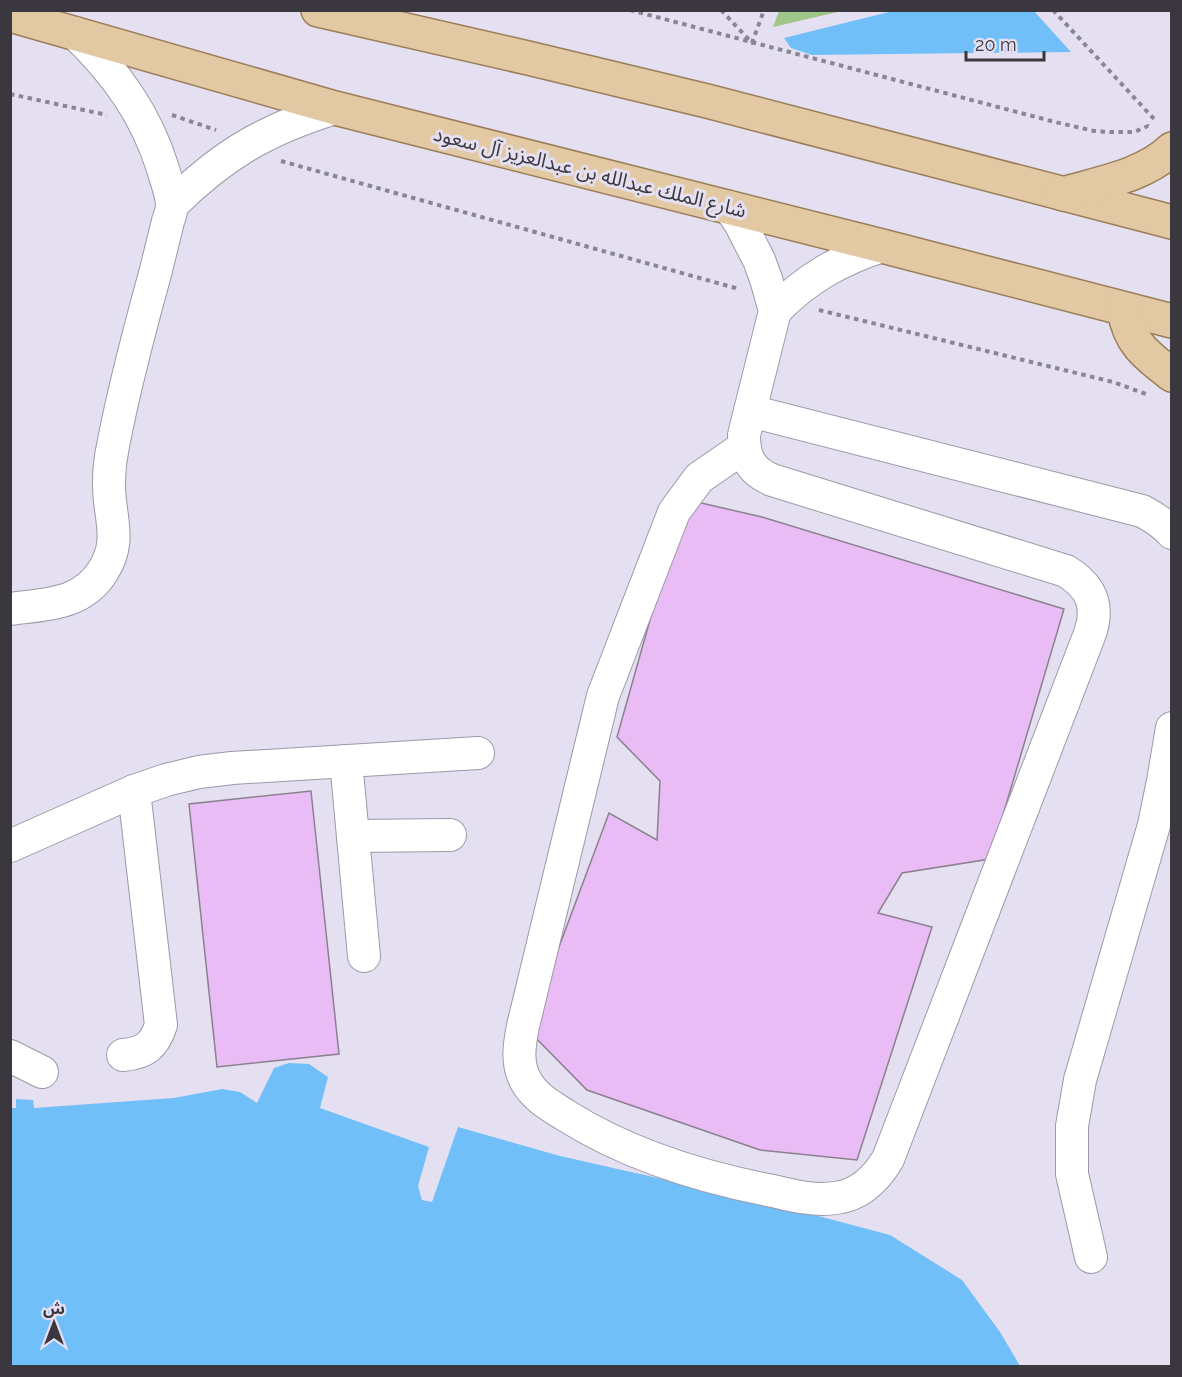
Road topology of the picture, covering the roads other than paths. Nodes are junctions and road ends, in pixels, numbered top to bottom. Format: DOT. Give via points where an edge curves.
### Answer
graph roads {
  1 [pos="318,10"];
  2 [pos="10,15"];
  3 [pos="75,33"];
  4 [pos="335,108"];
  5 [pos="1164,139"];
  6 [pos="1062,194"];
  7 [pos="172,205"];
  8 [pos="729,207"];
  9 [pos="1172,222"];
  10 [pos="882,246"];
  11 [pos="777,303"];
  12 [pos="1124,309"];
  13 [pos="1172,321"];
  14 [pos="1162,386"];
  15 [pos="750,411"];
  16 [pos="744,447"];
  17 [pos="1172,533"];
  18 [pos="10,609"];
  19 [pos="1172,728"];
  20 [pos="478,753"];
  21 [pos="346,761"];
  22 [pos="1167,781"];
  23 [pos="134,791"];
  24 [pos="450,835"];
  25 [pos="353,836"];
  26 [pos="10,846"];
  27 [pos="364,956"];
  28 [pos="123,1055"];
  29 [pos="10,1056"];
  30 [pos="42,1072"];
  31 [pos="1091,1257"];
  1 -- 6 [label="main road" via="707,101"];
  2 -- 3 [label="main road, شارع الملك عبدالله بن عبدالعزيز آل سعود"];
  3 -- 4 [label="main road, شارع الملك عبدالله بن عبدالعزيز آل سعود"];
  3 -- 7 [label="lane" via="111,71 140,115 160,159"];
  4 -- 7 [label="lane" via="285,125 247,145 195,182"];
  4 -- 8 [label="main road, شارع الملك عبدالله بن عبدالعزيز آل سعود"];
  5 -- 6 [label="main road" via="1151,165"];
  6 -- 9 [label="main road"];
  7 -- 18 [label="lane" via="113,447 109,484 114,521 111,556 92,585 78,596"];
  8 -- 10 [label="main road, شارع الملك عبدالله بن عبدالعزيز آل سعود"];
  8 -- 11 [label="lane" via="750,241"];
  10 -- 11 [label="lane" via="840,262"];
  10 -- 12 [label="main road, شارع الملك عبدالله بن عبدالعزيز آل سعود"];
  11 -- 15 [label="lane"];
  12 -- 13 [label="main road, شارع الملك عبدالله بن عبدالعزيز آل سعود"];
  12 -- 14 [label="main road" via="1131,336"];
  15 -- 16 [label="lane"];
  15 -- 17 [label="lane" via="1142,511"];
  16 -- 16 [label="lane" via="753,468 771,480 1066,571 1086,587 1094,611 1094,623 888,1159 867,1185 837,1198 802,1197 718,1180 631,1150 585,1127 535,1094 526,1082 519,1054 603,696 674,513 699,478"];
  19 -- 22 [label="lane"];
  20 -- 21 [label="lane"];
  21 -- 23 [label="lane" via="199,772"];
  21 -- 25 [label="lane"];
  22 -- 31 [label="lane" via="1075,1103 1072,1173"];
  23 -- 26 [label="lane"];
  23 -- 28 [label="lane" via="161,1025 152,1044"];
  24 -- 25 [label="lane"];
  25 -- 27 [label="lane"];
  29 -- 30 [label="lane"];
}
